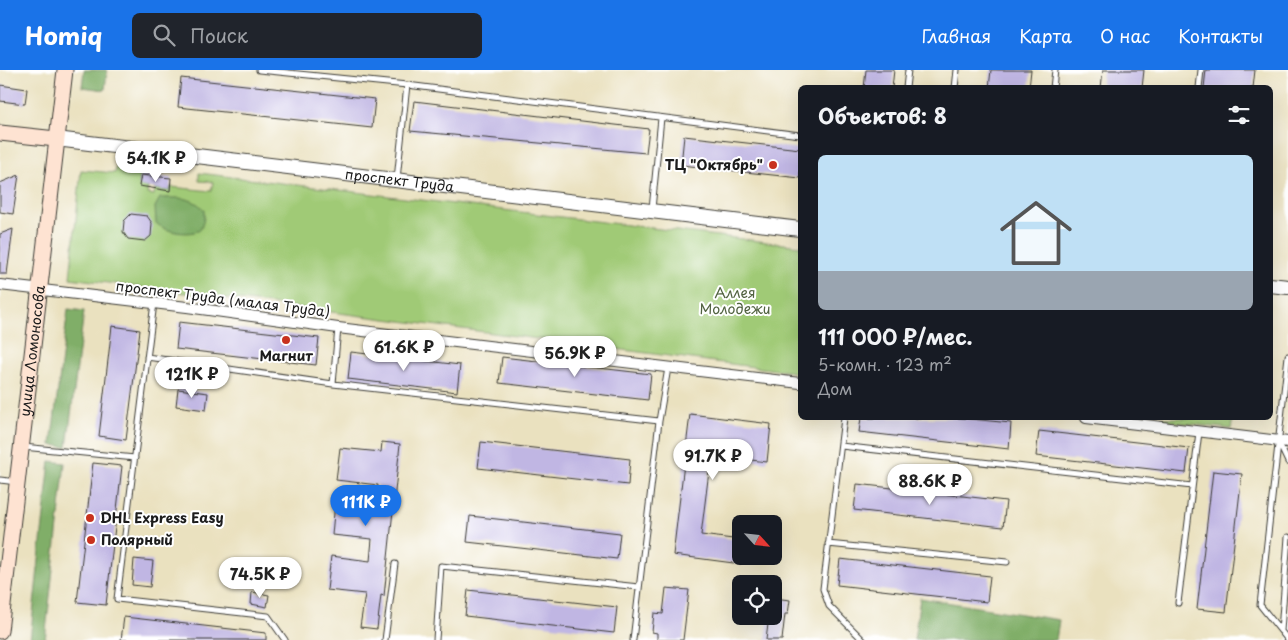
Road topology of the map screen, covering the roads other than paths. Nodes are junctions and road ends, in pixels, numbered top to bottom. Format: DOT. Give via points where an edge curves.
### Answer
graph roads {
  1 [pos="64,70"];
  2 [pos="259,70"];
  3 [pos="908,70"];
  4 [pos="957,70"];
  5 [pos="1055,70"];
  6 [pos="1201,70"];
  7 [pos="407,85"];
  8 [pos="906,85"];
  9 [pos="955,85"];
  10 [pos="1053,85"];
  11 [pos="1199,85"];
  12 [pos="662,118"];
  13 [pos="0,133"];
  14 [pos="798,136"];
  15 [pos="56,139"];
  16 [pos="396,180"];
  17 [pos="652,211"];
  18 [pos="798,229"];
  19 [pos="0,285"];
  20 [pos="1273,285"];
  21 [pos="1288,287"];
  22 [pos="39,291"];
  23 [pos="154,303"];
  24 [pos="338,328"];
  25 [pos="1288,356"];
  26 [pos="147,357"];
  27 [pos="668,368"];
  28 [pos="798,383"];
  29 [pos="333,384"];
  30 [pos="844,420"];
  31 [pos="1103,420"];
  32 [pos="659,421"];
  33 [pos="1199,431"];
  34 [pos="1283,441"];
  35 [pos="841,446"];
  36 [pos="21,447"];
  37 [pos="135,458"];
  38 [pos="1288,462"];
  39 [pos="0,480"];
  40 [pos="17,482"];
  41 [pos="1192,486"];
  42 [pos="1288,538"];
  43 [pos="828,544"];
  44 [pos="1008,562"];
  45 [pos="395,564"];
  46 [pos="639,587"];
  47 [pos="1178,602"];
  48 [pos="0,631"];
  49 [pos="1281,632"];
  50 [pos="285,640"];
  51 [pos="385,640"];
  52 [pos="436,640"];
  53 [pos="634,640"];
  54 [pos="863,640"];
  55 [pos="1288,640"];
  1 -- 15 [label="main road, улица Ломоносова"];
  2 -- 7 [label="lane"];
  3 -- 8 [label="lane"];
  4 -- 9 [label="lane"];
  5 -- 10 [label="lane"];
  6 -- 11 [label="lane"];
  7 -- 12 [label="lane"];
  7 -- 16 [label="lane"];
  12 -- 14 [label="lane"];
  12 -- 17 [label="lane"];
  13 -- 15 [label="main road, проспект Труда"];
  15 -- 16 [label="street, проспект Труда"];
  15 -- 22 [label="main road, улица Ломоносова"];
  16 -- 17 [label="street, проспект Труда"];
  17 -- 18 [label="street, проспект Труда"];
  19 -- 22 [label="street, проспект Труда (малая Труда)"];
  20 -- 21 [label="street"];
  22 -- 23 [label="street, проспект Труда (малая Труда)"];
  22 -- 36 [label="main road, улица Ломоносова"];
  23 -- 24 [label="street, проспект Труда (малая Труда)"];
  23 -- 26 [label="lane"];
  24 -- 27 [label="street, проспект Труда (малая Труда)"];
  24 -- 29 [label="lane"];
  25 -- 34 [label="lane"];
  26 -- 29 [label="lane"];
  26 -- 37 [label="lane"];
  27 -- 28 [label="street, проспект Труда (малая Труда)"];
  27 -- 32 [label="lane"];
  29 -- 32 [label="lane"];
  30 -- 35 [label="lane"];
  31 -- 33 [label="street"];
  32 -- 46 [label="lane"];
  33 -- 34 [label="street"];
  33 -- 41 [label="lane"];
  34 -- 38 [label="lane"];
  34 -- 49 [label="lane" via="1260,605"];
  35 -- 41 [label="lane"];
  35 -- 43 [label="lane"];
  36 -- 37 [label="lane"];
  36 -- 40 [label="main road, улица Ломоносова"];
  37 -- 50 [label="lane" via="117,599 268,616"];
  39 -- 40 [label="lane"];
  40 -- 48 [label="main road, улица Ломоносова"];
  41 -- 47 [label="lane"];
  42 -- 49 [label="lane"];
  43 -- 44 [label="lane"];
  43 -- 54 [label="lane" via="823,590 829,606"];
  45 -- 51 [label="lane"];
  46 -- 52 [label="lane" via="441,566"];
  46 -- 53 [label="lane"];
  49 -- 55 [label="lane"];
}
